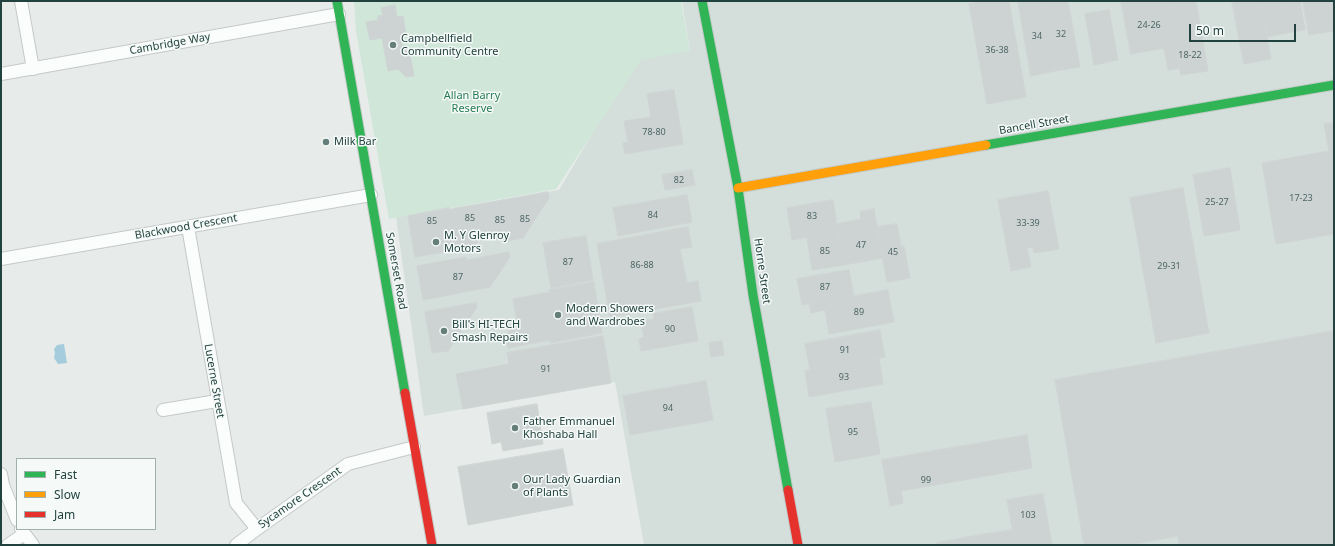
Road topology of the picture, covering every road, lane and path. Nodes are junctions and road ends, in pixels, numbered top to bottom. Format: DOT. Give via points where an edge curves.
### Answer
graph roads {
  1 [pos="20,1"];
  2 [pos="337,1"];
  3 [pos="702,1"];
  4 [pos="339,14"];
  5 [pos="33,68"];
  6 [pos="1,74"];
  7 [pos="1334,85"];
  8 [pos="738,188"];
  9 [pos="371,195"];
  10 [pos="188,227"];
  11 [pos="1,259"];
  12 [pos="217,401"];
  13 [pos="163,410"];
  14 [pos="414,447"];
  15 [pos="1,474"];
  16 [pos="16,518"];
  17 [pos="257,529"];
  18 [pos="23,531"];
  19 [pos="8,545"];
  20 [pos="33,545"];
  21 [pos="236,545"];
  22 [pos="432,545"];
  23 [pos="798,545"];
  1 -- 5 [label="street"];
  2 -- 4 [label="street, Somerset Road"];
  3 -- 8 [label="street, Horne Street"];
  4 -- 5 [label="street, Cambridge Way"];
  4 -- 9 [label="street, Somerset Road"];
  5 -- 6 [label="street, Cambridge Way"];
  7 -- 8 [label="street, Bancell Street"];
  8 -- 23 [label="street, Horne Street" via="753,296"];
  9 -- 10 [label="street, Blackwood Crescent"];
  9 -- 14 [label="street, Somerset Road"];
  10 -- 11 [label="street, Blackwood Crescent"];
  10 -- 12 [label="street, Lucerne Street"];
  12 -- 13 [label="street"];
  12 -- 17 [label="street, Lucerne Street" via="236,503"];
  14 -- 17 [label="street, Sycamore Crescent" via="348,464"];
  14 -- 22 [label="street, Somerset Road"];
  15 -- 16 [label="street"];
  17 -- 21 [label="street, Sycamore Crescent"];
  18 -- 19 [label="street"];
  18 -- 20 [label="street"];
}
